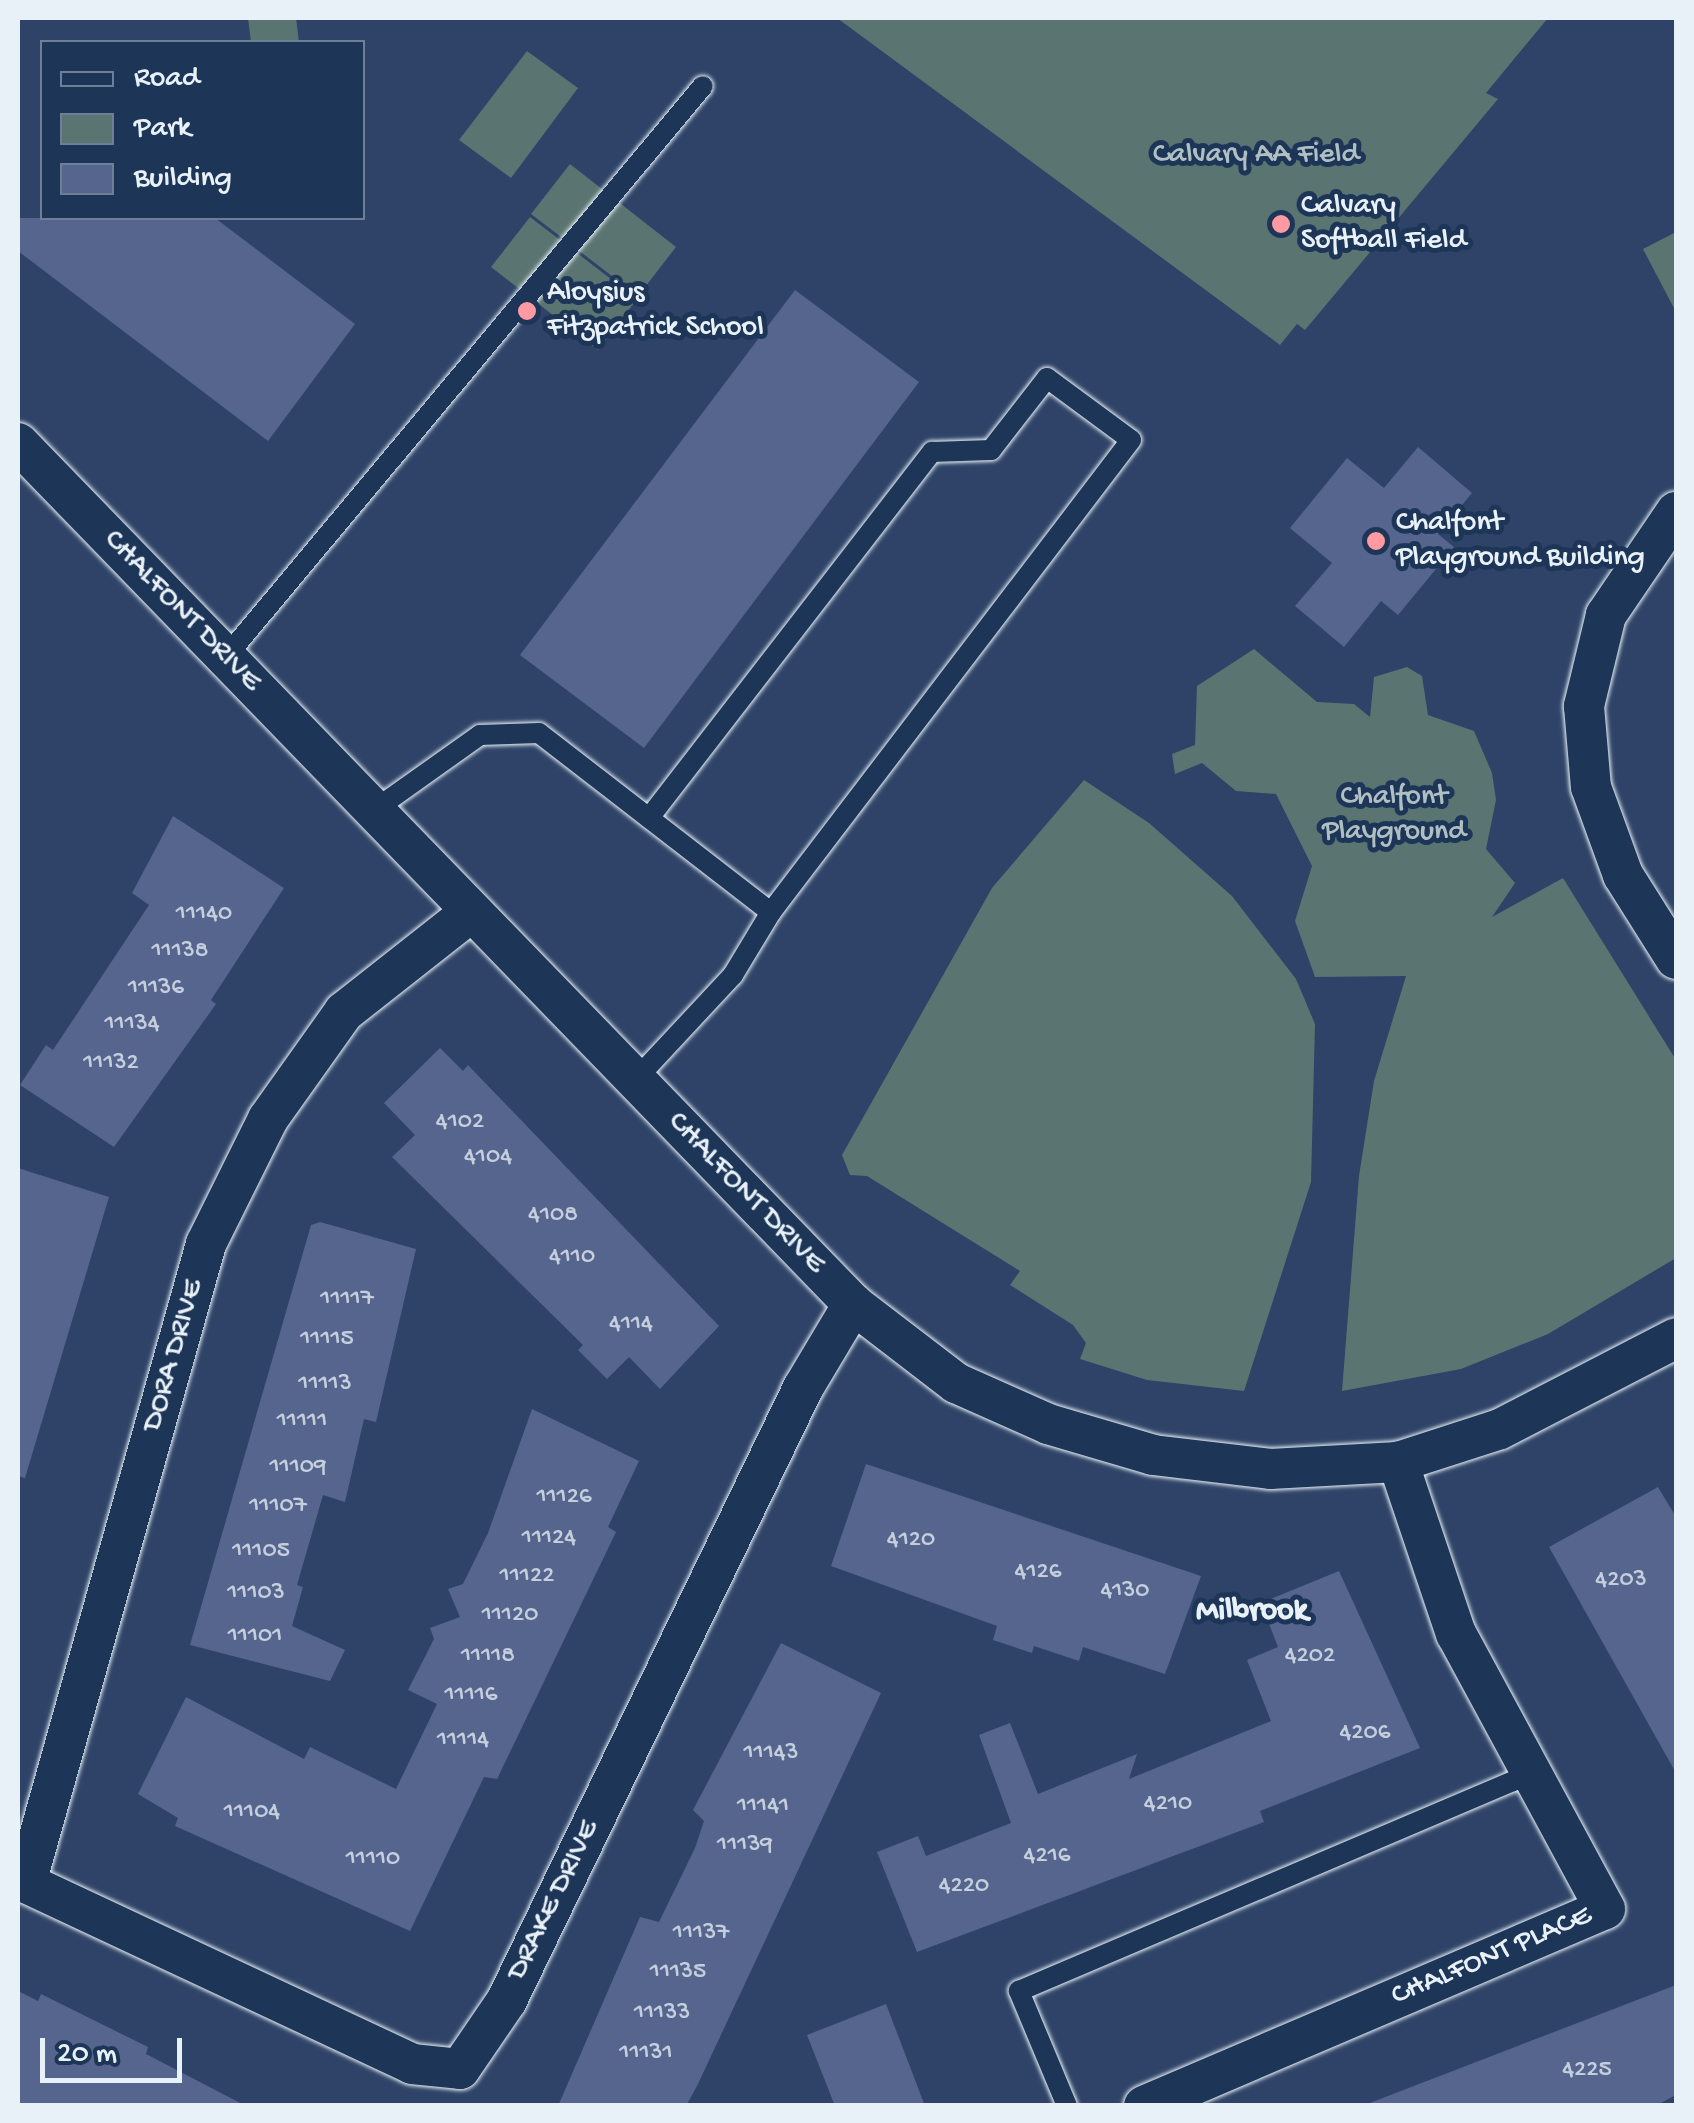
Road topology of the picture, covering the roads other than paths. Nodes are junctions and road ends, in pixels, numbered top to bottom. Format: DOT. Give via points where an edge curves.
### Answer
graph roads {
  1 [pos="703,86"];
  2 [pos="18,443"];
  3 [pos="1676,512"];
  4 [pos="225,658"];
  5 [pos="373,811"];
  6 [pos="649,818"];
  7 [pos="470,912"];
  8 [pos="771,912"];
  9 [pos="1676,959"];
  10 [pos="635,1080"];
  11 [pos="853,1304"];
  12 [pos="1676,1338"];
  13 [pos="1398,1462"];
  14 [pos="1532,1773"];
  15 [pos="26,1883"];
  16 [pos="1068,2106"];
  17 [pos="1144,2106"];
  1 -- 4 [label="lane"];
  2 -- 4 [label="street, CHALFONT DRIVE"];
  3 -- 9 [label="street" via="1606,615 1584,706 1591,787 1623,876"];
  4 -- 5 [label="street, CHALFONT DRIVE"];
  5 -- 6 [label="lane" via="480,735 540,733"];
  5 -- 7 [label="street, CHALFONT DRIVE"];
  6 -- 8 [label="lane"];
  6 -- 8 [label="lane" via="932,452 991,450 1047,378 1130,440"];
  7 -- 10 [label="street, CHALFONT DRIVE"];
  7 -- 15 [label="street, DORA DRIVE" via="344,1012 268,1119 206,1244"];
  8 -- 10 [label="lane" via="733,975"];
  10 -- 11 [label="street, CHALFONT DRIVE"];
  11 -- 13 [label="street, CHALFONT DRIVE" via="956,1382 1048,1424 1153,1455 1270,1470"];
  11 -- 15 [label="street, DRAKE DRIVE" via="802,1388 507,2000 460,2069 412,2064"];
  12 -- 13 [label="street, CHALFONT DRIVE" via="1500,1429"];
  13 -- 14 [label="street, CHALFONT PLACE" via="1456,1634"];
  14 -- 16 [label="lane" via="1019,1991"];
  14 -- 17 [label="street, CHALFONT PLACE" via="1606,1909"];
}
